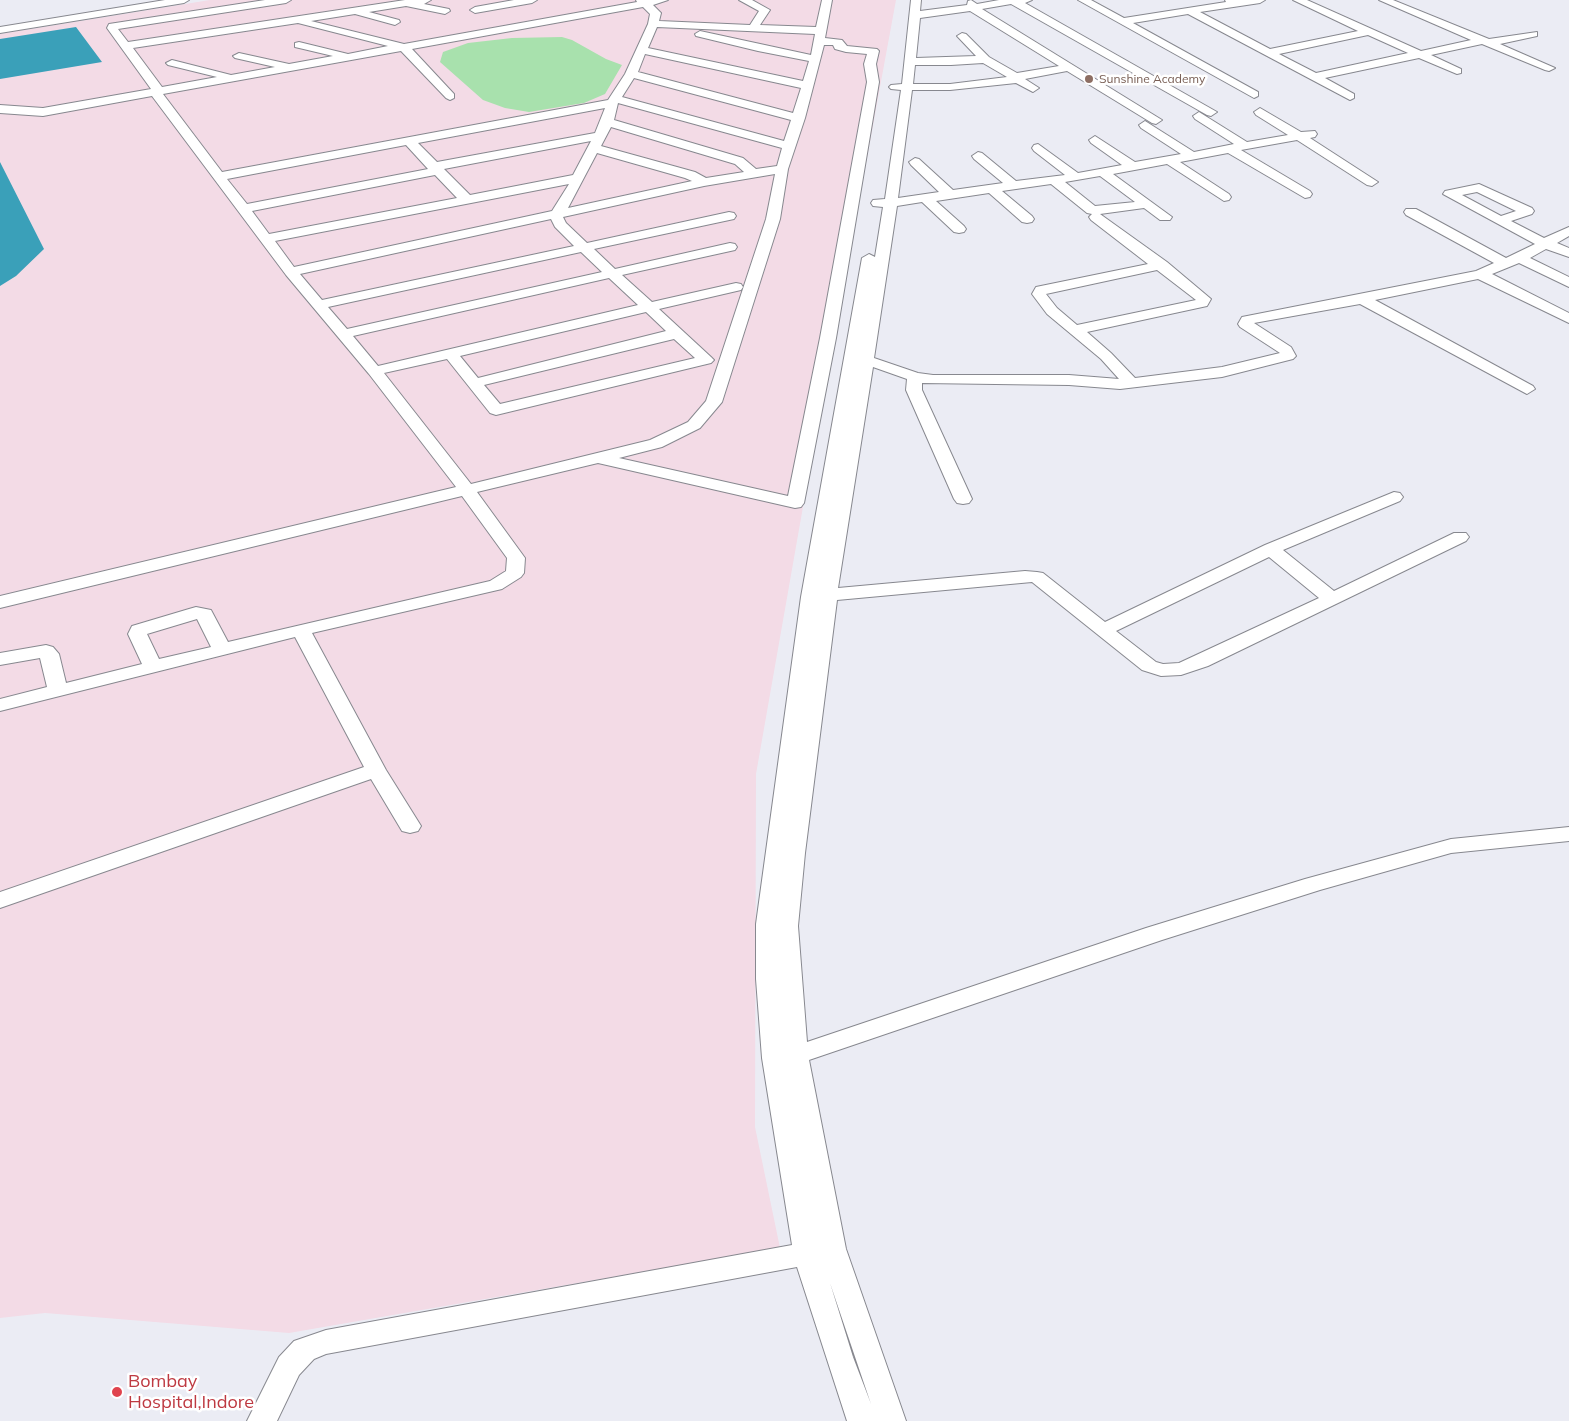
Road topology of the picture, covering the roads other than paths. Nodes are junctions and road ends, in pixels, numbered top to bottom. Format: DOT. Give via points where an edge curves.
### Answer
graph roads {
  1 [pos="184,0"];
  2 [pos="285,0"];
  3 [pos="331,0"];
  4 [pos="424,0"];
  5 [pos="532,0"];
  6 [pos="585,0"];
  7 [pos="664,0"];
  8 [pos="744,0"];
  9 [pos="1027,0"];
  10 [pos="1083,0"];
  11 [pos="1260,0"];
  12 [pos="1298,0"];
  13 [pos="1384,0"];
  14 [pos="1015,1"];
  15 [pos="643,2"];
  16 [pos="1233,2"];
  17 [pos="378,3"];
  18 [pos="406,3"];
  19 [pos="830,4"];
  20 [pos="972,4"];
  21 [pos="913,5"];
  22 [pos="244,6"];
  23 [pos="445,11"];
  24 [pos="600,11"];
  25 [pos="1190,11"];
  26 [pos="204,12"];
  27 [pos="348,12"];
  28 [pos="163,19"];
  29 [pos="298,19"];
  30 [pos="395,22"];
  31 [pos="1122,22"];
  32 [pos="653,24"];
  33 [pos="261,25"];
  34 [pos="690,25"];
  35 [pos="441,26"];
  36 [pos="752,28"];
  37 [pos="503,29"];
  38 [pos="0,30"];
  39 [pos="219,32"];
  40 [pos="1368,32"];
  41 [pos="1533,34"];
  42 [pos="821,36"];
  43 [pos="962,36"];
  44 [pos="178,38"];
  45 [pos="456,38"];
  46 [pos="1484,42"];
  47 [pos="299,45"];
  48 [pos="126,46"];
  49 [pos="404,47"];
  50 [pos="642,50"];
  51 [pos="1268,52"];
  52 [pos="1418,55"];
  53 [pos="239,56"];
  54 [pos="350,57"];
  55 [pos="816,59"];
  56 [pos="985,59"];
  57 [pos="909,61"];
  58 [pos="172,63"];
  59 [pos="295,67"];
  60 [pos="1069,67"];
  61 [pos="1549,68"];
  62 [pos="1457,71"];
  63 [pos="631,74"];
  64 [pos="235,78"];
  65 [pos="1017,78"];
  66 [pos="1314,78"];
  67 [pos="808,86"];
  68 [pos="900,87"];
  69 [pos="1033,88"];
  70 [pos="157,92"];
  71 [pos="1254,94"];
  72 [pos="450,96"];
  73 [pos="1350,96"];
  74 [pos="614,101"];
  75 [pos="0,109"];
  76 [pos="1211,112"];
  77 [pos="1260,112"];
  78 [pos="1199,116"];
  79 [pos="799,118"];
  80 [pos="607,122"];
  81 [pos="1311,134"];
  82 [pos="1296,136"];
  83 [pos="1095,140"];
  84 [pos="409,141"];
  85 [pos="595,142"];
  86 [pos="790,146"];
  87 [pos="1245,146"];
  88 [pos="1038,148"];
  89 [pos="1230,149"];
  90 [pos="978,156"];
  91 [pos="1192,156"];
  92 [pos="1169,160"];
  93 [pos="915,162"];
  94 [pos="1133,167"];
  95 [pos="435,169"];
  96 [pos="782,169"];
  97 [pos="753,172"];
  98 [pos="1102,172"];
  99 [pos="220,176"];
  100 [pos="1076,176"];
  101 [pos="577,178"];
  102 [pos="1054,180"];
  103 [pos="704,182"];
  104 [pos="1372,182"];
  105 [pos="1014,186"];
  106 [pos="992,189"];
  107 [pos="1305,194"];
  108 [pos="950,195"];
  109 [pos="1224,197"];
  110 [pos="926,198"];
  111 [pos="467,200"];
  112 [pos="884,203"];
  113 [pos="1146,204"];
  114 [pos="243,209"];
  115 [pos="1411,212"];
  116 [pos="556,215"];
  117 [pos="729,216"];
  118 [pos="1096,217"];
  119 [pos="1165,217"];
  120 [pos="1027,220"];
  121 [pos="1500,220"];
  122 [pos="959,229"];
  123 [pos="1569,230"];
  124 [pos="266,239"];
  125 [pos="1547,244"];
  126 [pos="584,246"];
  127 [pos="730,247"];
  128 [pos="1569,253"];
  129 [pos="1512,261"];
  130 [pos="1162,265"];
  131 [pos="291,272"];
  132 [pos="614,274"];
  133 [pos="1480,274"];
  134 [pos="1569,283"];
  135 [pos="736,287"];
  136 [pos="1362,299"];
  137 [pos="319,305"];
  138 [pos="650,307"];
  139 [pos="1569,319"];
  140 [pos="1077,330"];
  141 [pos="678,333"];
  142 [pos="344,334"];
  143 [pos="450,353"];
  144 [pos="859,359"];
  145 [pos="374,371"];
  146 [pos="915,377"];
  147 [pos="475,383"];
  148 [pos="1131,383"];
  149 [pos="1527,389"];
  150 [pos="598,458"];
  151 [pos="466,489"];
  152 [pos="1394,497"];
  153 [pos="963,499"];
  154 [pos="1460,537"];
  155 [pos="1271,549"];
  156 [pos="819,596"];
  157 [pos="1331,598"];
  158 [pos="0,602"];
  159 [pos="301,630"];
  160 [pos="1104,630"];
  161 [pos="222,650"];
  162 [pos="0,659"];
  163 [pos="153,667"];
  164 [pos="58,691"];
  165 [pos="0,705"];
  166 [pos="376,770"];
  167 [pos="410,826"];
  168 [pos="1569,834"];
  169 [pos="0,900"];
  170 [pos="785,1057"];
  171 [pos="819,1252"];
  172 [pos="262,1421"];
  173 [pos="862,1421"];
  174 [pos="891,1421"];
  1 -- 38 [label="street"];
  2 -- 22 [label="street"];
  2 -- 29 [label="street"];
  3 -- 27 [label="street"];
  4 -- 18 [label="street"];
  5 -- 37 [label="street" via="472,7"];
  6 -- 24 [label="street"];
  7 -- 15 [label="street"];
  8 -- 36 [label="street" via="765,10"];
  9 -- 14 [label="street"];
  10 -- 31 [label="street"];
  11 -- 16 [label="street"];
  12 -- 40 [label="street"];
  13 -- 46 [label="street"];
  14 -- 20 [label="street"];
  14 -- 76 [label="street"];
  15 -- 24 [label="street"];
  15 -- 32 [label="street" via="656,13"];
  16 -- 25 [label="street"];
  17 -- 18 [label="street"];
  17 -- 27 [label="street"];
  18 -- 23 [label="street"];
  19 -- 42 [label="street"];
  20 -- 21 [label="street"];
  20 -- 60 [label="street"];
  21 -- 57 [label="street"];
  21 -- 68 [label="street"];
  22 -- 26 [label="street"];
  22 -- 33 [label="street"];
  24 -- 37 [label="street"];
  25 -- 31 [label="street"];
  25 -- 51 [label="street"];
  26 -- 28 [label="street"];
  26 -- 39 [label="street"];
  27 -- 29 [label="street"];
  27 -- 30 [label="street"];
  28 -- 44 [label="street"];
  28 -- 48 [label="street" via="113,26"];
  29 -- 33 [label="street"];
  29 -- 49 [label="street"];
  31 -- 71 [label="street"];
  32 -- 34 [label="street"];
  32 -- 50 [label="street"];
  33 -- 39 [label="street"];
  34 -- 36 [label="street"];
  34 -- 55 [label="street" via="700,34"];
  35 -- 45 [label="street"];
  36 -- 42 [label="street"];
  37 -- 45 [label="street"];
  39 -- 44 [label="street"];
  40 -- 51 [label="street"];
  40 -- 52 [label="street"];
  41 -- 46 [label="street"];
  42 -- 55 [label="street"];
  42 -- 150 [label="street" via="838,42 839,47 846,49 873,50 870,64 873,82 795,503"];
  43 -- 56 [label="street"];
  44 -- 48 [label="street"];
  45 -- 49 [label="street"];
  46 -- 52 [label="street"];
  46 -- 61 [label="street"];
  47 -- 54 [label="street"];
  48 -- 70 [label="street"];
  49 -- 54 [label="street"];
  49 -- 72 [label="street"];
  50 -- 63 [label="street"];
  50 -- 67 [label="street"];
  51 -- 66 [label="street"];
  52 -- 62 [label="street"];
  52 -- 66 [label="street"];
  53 -- 59 [label="street"];
  54 -- 59 [label="street"];
  55 -- 67 [label="street"];
  56 -- 57 [label="street"];
  56 -- 65 [label="street"];
  57 -- 68 [label="street"];
  58 -- 64 [label="street"];
  59 -- 64 [label="street"];
  60 -- 65 [label="street"];
  60 -- 91 [label="street" via="1151,123"];
  63 -- 74 [label="street"];
  63 -- 79 [label="street"];
  64 -- 70 [label="street"];
  65 -- 68 [label="street" via="950,87"];
  65 -- 69 [label="street"];
  66 -- 73 [label="street"];
  67 -- 79 [label="street"];
  68 -- 112 [label="street"];
  70 -- 75 [label="street" via="43,112"];
  70 -- 99 [label="street"];
  74 -- 80 [label="street"];
  74 -- 84 [label="street"];
  74 -- 86 [label="street"];
  77 -- 82 [label="street"];
  78 -- 87 [label="street"];
  79 -- 86 [label="street"];
  80 -- 85 [label="street"];
  80 -- 97 [label="street" via="739,161"];
  81 -- 82 [label="street"];
  82 -- 87 [label="street"];
  82 -- 104 [label="street"];
  83 -- 94 [label="street"];
  84 -- 95 [label="street"];
  84 -- 99 [label="street"];
  85 -- 95 [label="street"];
  85 -- 101 [label="street"];
  85 -- 103 [label="street"];
  86 -- 96 [label="street"];
  87 -- 89 [label="street"];
  88 -- 100 [label="street"];
  89 -- 91 [label="street"];
  89 -- 107 [label="street"];
  90 -- 105 [label="street"];
  91 -- 92 [label="street"];
  92 -- 94 [label="street"];
  92 -- 109 [label="street"];
  93 -- 108 [label="street"];
  94 -- 98 [label="street"];
  95 -- 111 [label="street"];
  95 -- 114 [label="street"];
  96 -- 97 [label="street"];
  96 -- 150 [label="street" via="773,219 714,402 694,425 656,444"];
  97 -- 103 [label="street"];
  98 -- 100 [label="street"];
  98 -- 113 [label="street"];
  99 -- 114 [label="street"];
  100 -- 102 [label="street"];
  101 -- 111 [label="street"];
  101 -- 116 [label="street"];
  102 -- 105 [label="street"];
  102 -- 113 [label="street" via="1092,210"];
  103 -- 116 [label="street"];
  105 -- 106 [label="street"];
  106 -- 108 [label="street"];
  106 -- 120 [label="street"];
  108 -- 110 [label="street"];
  110 -- 112 [label="street"];
  110 -- 122 [label="street"];
  111 -- 124 [label="street"];
  112 -- 144 [label="street"];
  113 -- 119 [label="street"];
  114 -- 124 [label="street"];
  115 -- 129 [label="street"];
  116 -- 126 [label="street" via="560,224"];
  116 -- 131 [label="street"];
  117 -- 126 [label="street"];
  118 -- 130 [label="street"];
  121 -- 121 [label="street" via="1528,211 1479,188 1450,194"];
  121 -- 125 [label="street"];
  123 -- 125 [label="street"];
  124 -- 131 [label="street"];
  125 -- 128 [label="street"];
  125 -- 129 [label="street"];
  126 -- 132 [label="street"];
  126 -- 137 [label="street"];
  127 -- 132 [label="street"];
  129 -- 133 [label="street"];
  129 -- 134 [label="street"];
  130 -- 140 [label="street" via="1041,290 1039,294 1052,311"];
  130 -- 140 [label="street" via="1204,299 1202,303"];
  131 -- 137 [label="street"];
  132 -- 138 [label="street"];
  132 -- 142 [label="street"];
  133 -- 136 [label="street"];
  133 -- 139 [label="street"];
  135 -- 138 [label="street"];
  136 -- 148 [label="street" via="1245,322 1286,350 1288,356 1222,372"];
  136 -- 149 [label="street"];
  137 -- 142 [label="street"];
  138 -- 141 [label="street"];
  138 -- 143 [label="street"];
  140 -- 148 [label="street"];
  141 -- 147 [label="street"];
  141 -- 147 [label="street" via="706,360 496,410"];
  142 -- 145 [label="street"];
  143 -- 145 [label="street"];
  143 -- 147 [label="street"];
  144 -- 146 [label="street"];
  144 -- 156 [label="street"];
  145 -- 151 [label="street"];
  146 -- 148 [label="street" via="965,382 1069,380"];
  146 -- 153 [label="street" via="914,390"];
  150 -- 151 [label="street"];
  151 -- 158 [label="street"];
  151 -- 159 [label="street" via="516,558 515,573 496,585"];
  152 -- 155 [label="street"];
  154 -- 157 [label="street"];
  155 -- 157 [label="street"];
  155 -- 160 [label="street"];
  156 -- 160 [label="street" via="1025,576 1037,578"];
  156 -- 170 [label="street" via="787,926"];
  157 -- 160 [label="street" via="1182,669 1161,670 1148,666"];
  159 -- 161 [label="street"];
  159 -- 166 [label="street"];
  161 -- 163 [label="street"];
  161 -- 163 [label="street" via="204,614 196,613 139,630"];
  162 -- 164 [label="street" via="46,651"];
  163 -- 164 [label="street"];
  164 -- 165 [label="street"];
  166 -- 167 [label="street"];
  166 -- 169 [label="street"];
  168 -- 170 [label="street" via="1451,846 1313,884"];
  170 -- 171 [label="street"];
  171 -- 172 [label="street" via="326,1342 304,1350 289,1366"];
  171 -- 173 [label="street" via="839,1356"];
  171 -- 174 [label="street"];
}
